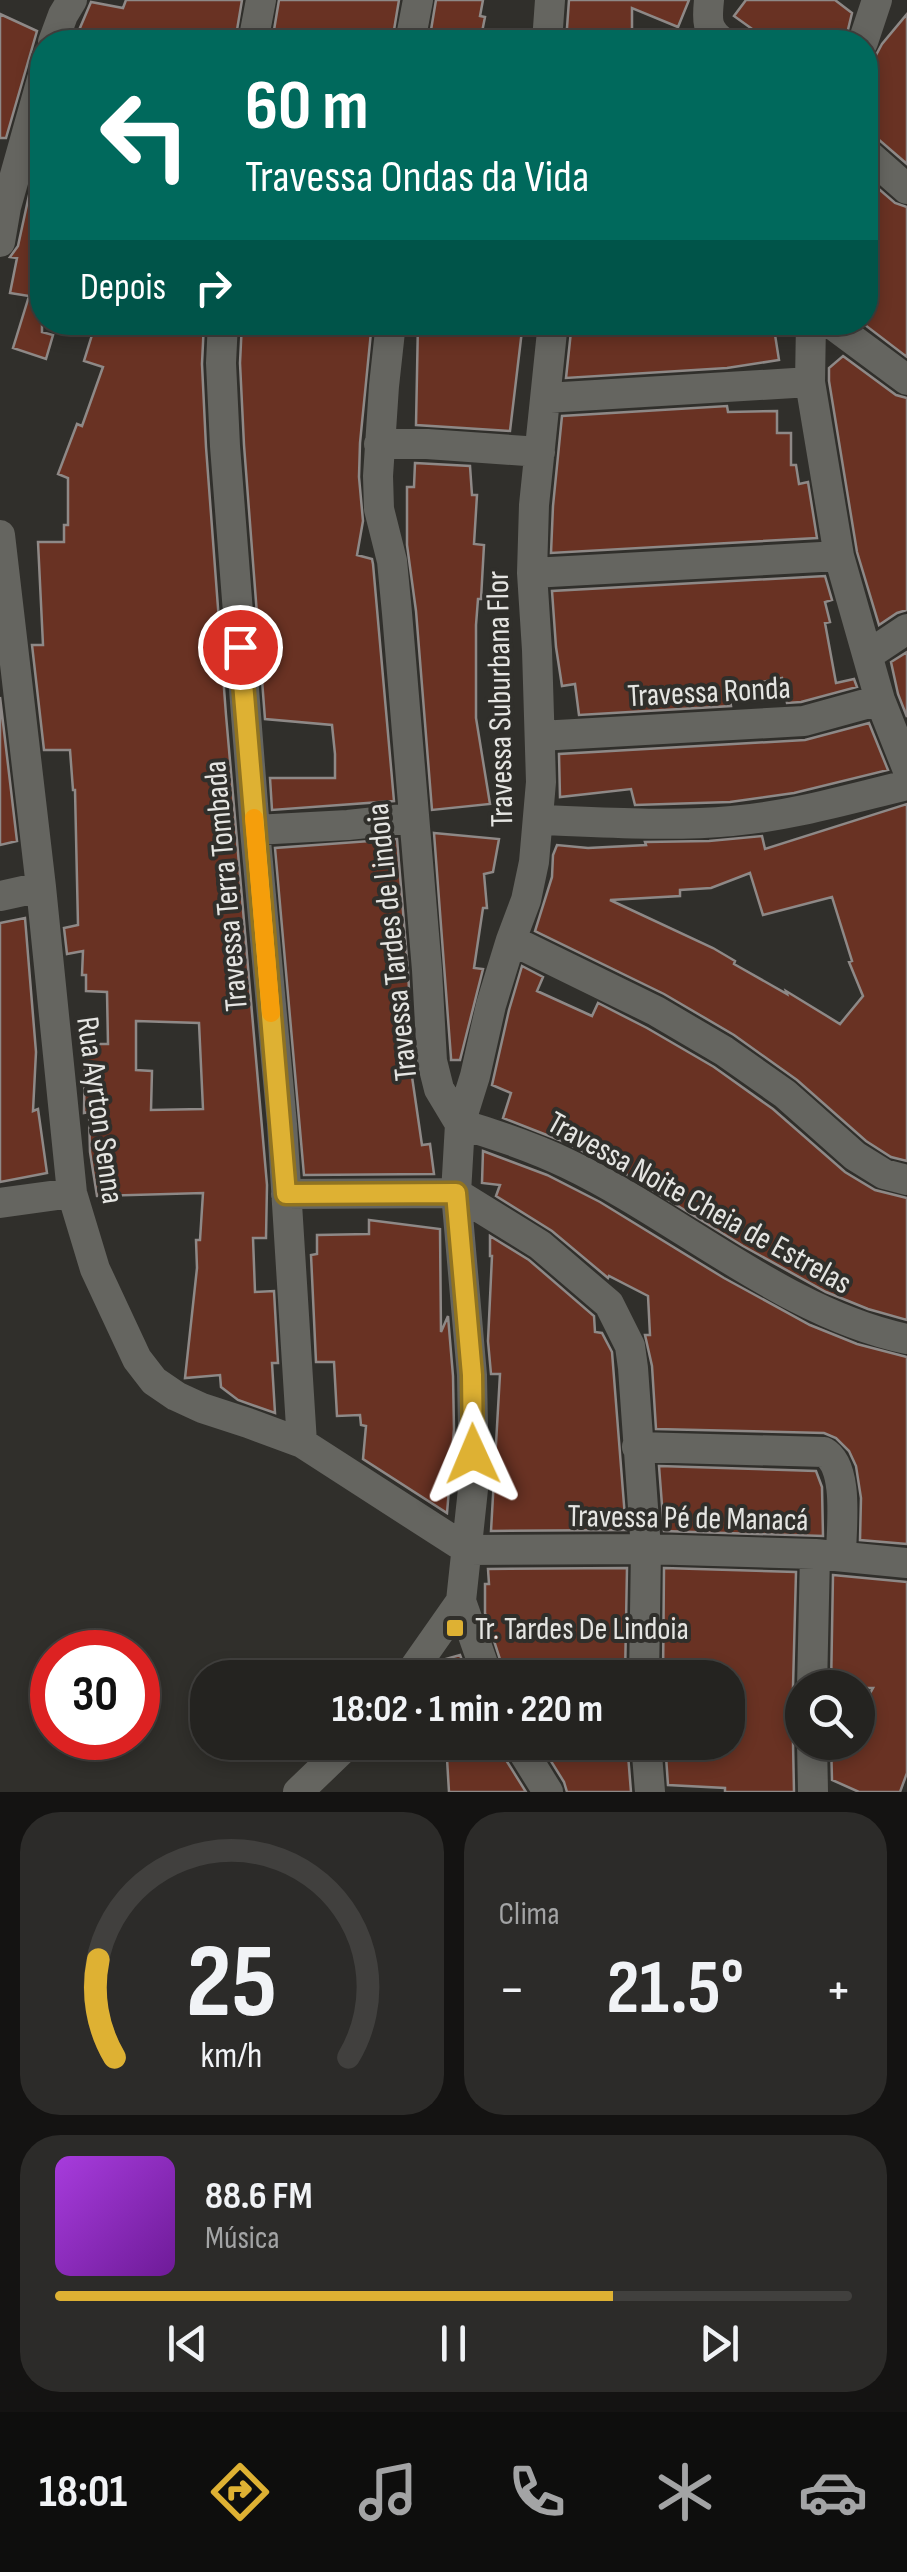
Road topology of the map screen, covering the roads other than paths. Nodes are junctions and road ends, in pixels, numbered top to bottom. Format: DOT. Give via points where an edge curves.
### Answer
graph roads {
  1 [pos="72,0"];
  2 [pos="261,0"];
  3 [pos="418,0"];
  4 [pos="550,0"];
  5 [pos="709,0"];
  6 [pos="877,0"];
  7 [pos="58,30"];
  8 [pos="255,30"];
  9 [pos="412,30"];
  10 [pos="548,30"];
  11 [pos="712,30"];
  12 [pos="867,30"];
  13 [pos="30,122"];
  14 [pos="878,163"];
  15 [pos="907,189"];
  16 [pos="0,242"];
  17 [pos="222,335"];
  18 [pos="390,335"];
  19 [pos="552,335"];
  20 [pos="811,335"];
  21 [pos="846,335"];
  22 [pos="907,380"];
  23 [pos="810,382"];
  24 [pos="546,398"];
  25 [pos="380,444"];
  26 [pos="540,452"];
  27 [pos="0,536"];
  28 [pos="839,556"];
  29 [pos="532,573"];
  30 [pos="907,629"];
  31 [pos="868,655"];
  32 [pos="880,700"];
  33 [pos="540,736"];
  34 [pos="907,768"];
  35 [pos="907,785"];
  36 [pos="413,818"];
  37 [pos="538,820"];
  38 [pos="255,830"];
  39 [pos="40,888"];
  40 [pos="0,896"];
  41 [pos="511,940"];
  42 [pos="460,1124"];
  43 [pos="907,1180"];
  44 [pos="72,1193"];
  45 [pos="456,1193"];
  46 [pos="286,1194"];
  47 [pos="0,1203"];
  48 [pos="907,1339"];
  49 [pos="302,1444"];
  50 [pos="637,1447"];
  51 [pos="646,1549"];
  52 [pos="468,1550"];
  53 [pos="828,1555"];
  54 [pos="907,1563"];
  55 [pos="462,1602"];
  56 [pos="420,1660"];
  57 [pos="482,1660"];
  58 [pos="644,1660"];
  59 [pos="814,1670"];
  60 [pos="331,1760"];
  61 [pos="528,1760"];
  62 [pos="647,1760"];
  63 [pos="812,1760"];
  64 [pos="298,1792"];
  65 [pos="548,1792"];
  66 [pos="650,1792"];
  67 [pos="813,1792"];
  1 -- 7 [label="street"];
  2 -- 8 [label="street"];
  3 -- 9 [label="street"];
  4 -- 10 [label="street"];
  5 -- 11 [label="street"];
  6 -- 12 [label="street"];
  13 -- 16 [label="street"];
  14 -- 15 [label="street"];
  17 -- 38 [label="street, Travessa Terra Tombada" via="224,446"];
  18 -- 25 [label="street, Travessa Tardes de Lindoia"];
  19 -- 24 [label="street, Travessa Suburbana Flor"];
  20 -- 23 [label="street"];
  21 -- 22 [label="street"];
  23 -- 24 [label="street"];
  23 -- 28 [label="street"];
  24 -- 26 [label="street, Travessa Suburbana Flor"];
  25 -- 26 [label="street"];
  25 -- 36 [label="street, Travessa Tardes de Lindoia" via="379,508 392,561"];
  26 -- 29 [label="street, Travessa Suburbana Flor"];
  27 -- 39 [label="street, Rua Ayrton Senna"];
  28 -- 29 [label="street"];
  28 -- 31 [label="street"];
  29 -- 33 [label="street, Travessa Suburbana Flor"];
  30 -- 31 [label="street"];
  31 -- 32 [label="street"];
  32 -- 33 [label="street, Travessa Ronda" via="804,721"];
  32 -- 34 [label="street"];
  33 -- 37 [label="street, Travessa Suburbana Flor"];
  35 -- 37 [label="street" via="735,821"];
  36 -- 38 [label="street"];
  36 -- 42 [label="street, Travessa Tardes de Lindoia" via="433,1073"];
  37 -- 41 [label="street, Travessa Suburbana Flor" via="526,900"];
  38 -- 46 [label="street, Travessa Terra Tombada"];
  39 -- 40 [label="street"];
  39 -- 44 [label="street, Rua Ayrton Senna"];
  41 -- 42 [label="street, Travessa Suburbana Flor"];
  41 -- 43 [label="street" via="724,1051 855,1156"];
  42 -- 45 [label="street"];
  42 -- 48 [label="street, Travessa Noite Cheia de Estrelas" via="570,1165 843,1321"];
  44 -- 47 [label="street"];
  44 -- 49 [label="street, Rua Ayrton Senna" via="95,1269 137,1359 154,1380 202,1408"];
  45 -- 46 [label="street"];
  45 -- 50 [label="street" via="540,1245 609,1304 630,1346"];
  45 -- 52 [label="street" via="472,1375"];
  46 -- 49 [label="street, Travessa Terra Tombada"];
  49 -- 52 [label="street, Rua Ayrton Senna"];
  50 -- 51 [label="street"];
  50 -- 53 [label="street" via="833,1457 842,1508"];
  51 -- 52 [label="street, Travessa Pé de Manacá"];
  51 -- 53 [label="street, Travessa Pé de Manacá"];
  51 -- 58 [label="street"];
  52 -- 55 [label="street"];
  53 -- 54 [label="street, Travessa Pé de Manacá"];
  53 -- 59 [label="street"];
  55 -- 56 [label="street"];
  55 -- 57 [label="street"];
  60 -- 64 [label="street"];
  61 -- 65 [label="street"];
  62 -- 66 [label="street"];
  63 -- 67 [label="street"];
}
